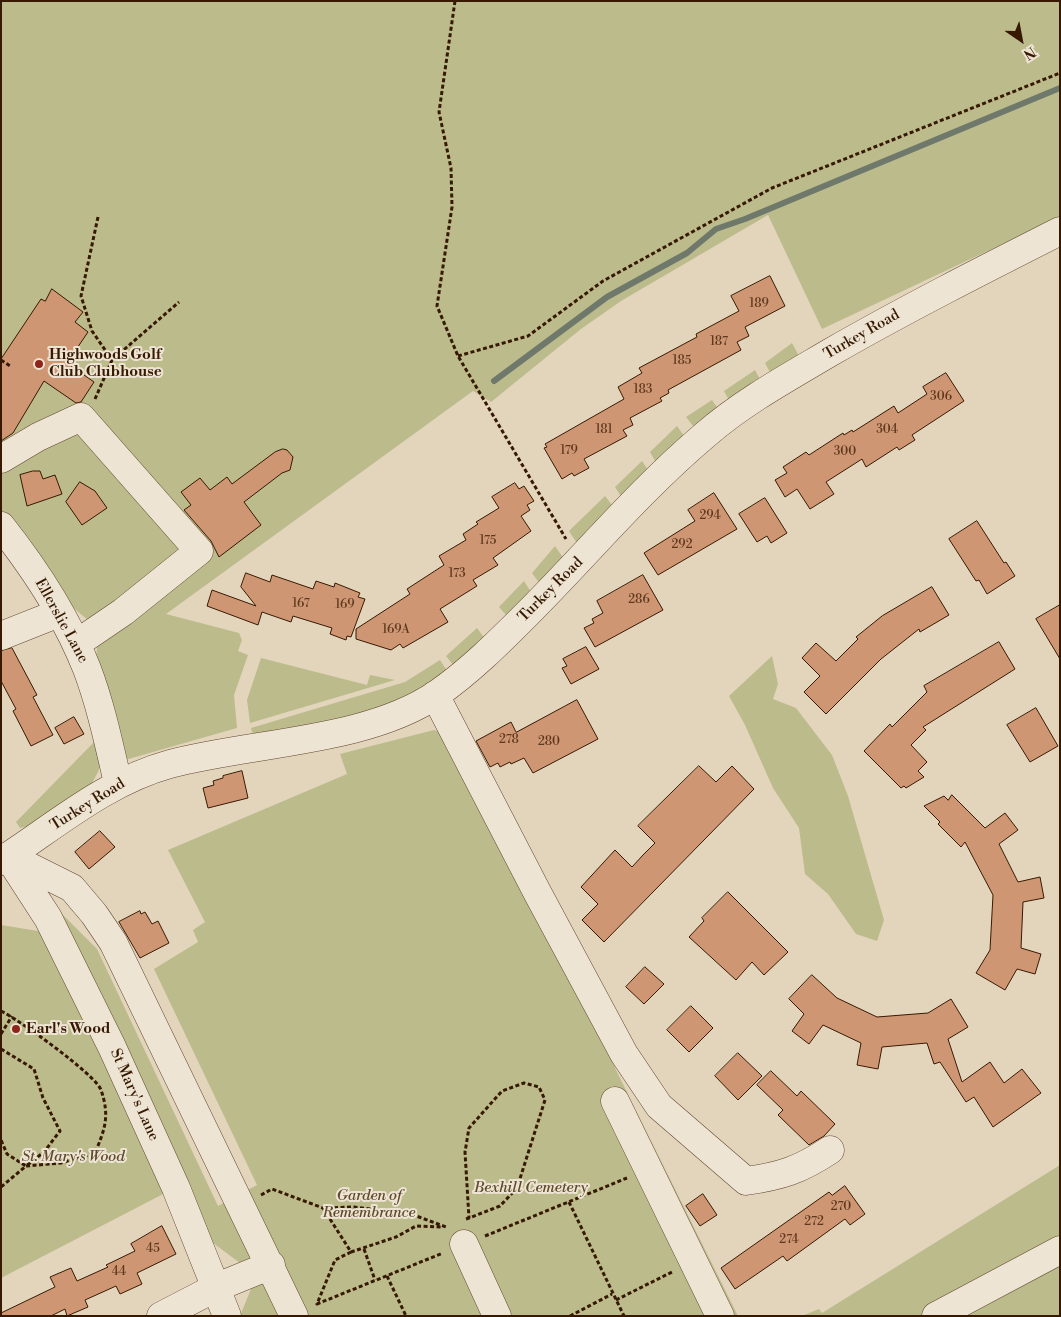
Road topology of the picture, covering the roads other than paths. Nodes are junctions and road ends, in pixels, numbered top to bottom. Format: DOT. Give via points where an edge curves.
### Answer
graph roads {
  1 [pos="1060,231"];
  2 [pos="1,460"];
  3 [pos="1,526"];
  4 [pos="59,613"];
  5 [pos="1,636"];
  6 [pos="76,644"];
  7 [pos="435,695"];
  8 [pos="118,783"];
  9 [pos="5,859"];
  10 [pos="615,1101"];
  11 [pos="830,1150"];
  12 [pos="456,1233"];
  13 [pos="1060,1250"];
  14 [pos="271,1265"];
  15 [pos="215,1288"];
  16 [pos="161,1316"];
  17 [pos="227,1316"];
  18 [pos="294,1316"];
  19 [pos="497,1316"];
  20 [pos="720,1316"];
  21 [pos="936,1316"];
  1 -- 7 [label="street, Turkey Road" via="892,317 761,393 707,433 655,479 579,562 483,658"];
  2 -- 6 [label="street" via="38,437 81,417 198,551 123,612"];
  3 -- 4 [label="street, Ellerslie Lane"];
  4 -- 5 [label="street"];
  4 -- 6 [label="street, Ellerslie Lane"];
  6 -- 8 [label="street, Ellerslie Lane" via="104,724"];
  7 -- 8 [label="street, Turkey Road" via="401,713 350,730 168,764"];
  7 -- 11 [label="street" via="624,1054 659,1106 746,1181 801,1168"];
  8 -- 9 [label="street, Turkey Road"];
  9 -- 14 [label="street" via="72,888 113,942"];
  9 -- 15 [label="street, St Mary's Lane" via="48,918 112,1047 176,1188"];
  10 -- 20 [label="street"];
  12 -- 19 [label="street"];
  13 -- 21 [label="street"];
  14 -- 15 [label="street"];
  14 -- 18 [label="street"];
  15 -- 16 [label="street"];
  15 -- 17 [label="street, St Mary's Lane"];
}
